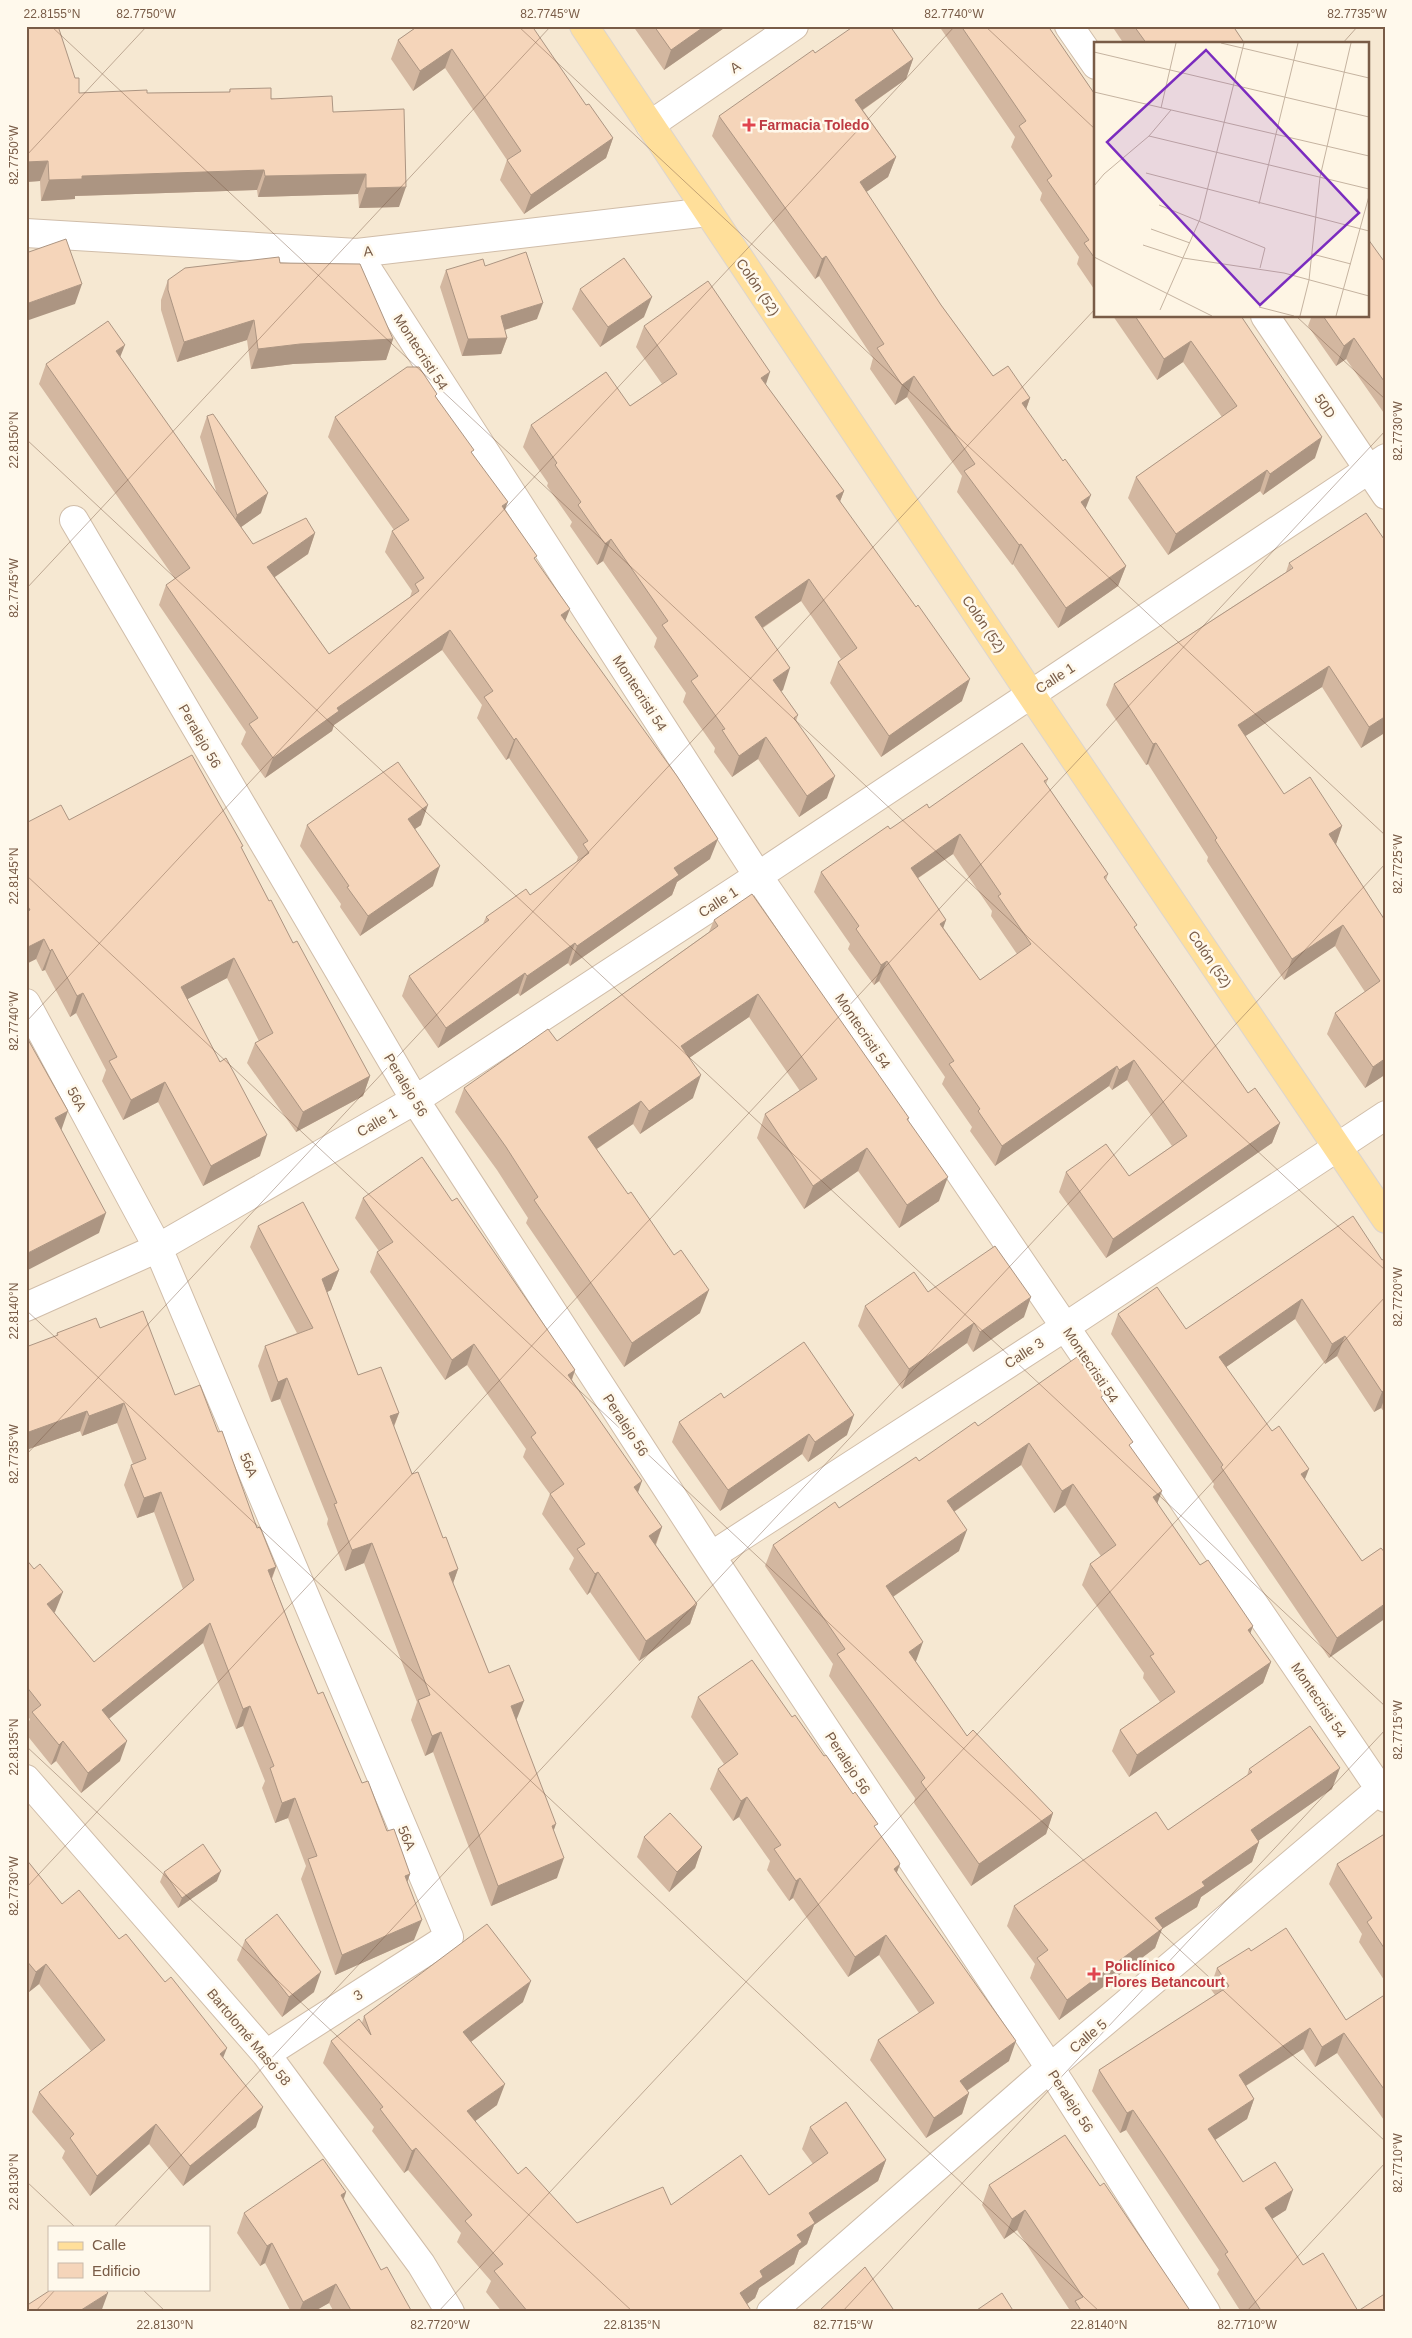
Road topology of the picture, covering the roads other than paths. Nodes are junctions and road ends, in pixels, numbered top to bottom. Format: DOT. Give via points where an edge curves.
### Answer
graph roads {
  1 [pos="584,26"];
  2 [pos="794,26"];
  3 [pos="1070,26"];
  4 [pos="1094,62"];
  5 [pos="650,125"];
  6 [pos="708,212"];
  7 [pos="26,234"];
  8 [pos="357,253"];
  9 [pos="1267,318"];
  10 [pos="1377,464"];
  11 [pos="1386,495"];
  12 [pos="74,520"];
  13 [pos="1030,693"];
  14 [pos="758,876"];
  15 [pos="26,1003"];
  16 [pos="414,1100"];
  17 [pos="1386,1114"];
  18 [pos="1337,1147"];
  19 [pos="1386,1219"];
  20 [pos="158,1248"];
  21 [pos="26,1307"];
  22 [pos="1065,1328"];
  23 [pos="711,1556"];
  24 [pos="26,1779"];
  25 [pos="1384,1790"];
  26 [pos="449,1937"];
  27 [pos="266,2054"];
  28 [pos="1050,2068"];
  29 [pos="450,2312"];
  30 [pos="771,2312"];
  31 [pos="1206,2312"];
  1 -- 5 [label="main road, Colón (52)"];
  2 -- 5 [label="street, A"];
  3 -- 4 [label="street"];
  5 -- 6 [label="main road, Colón (52)"];
  6 -- 8 [label="street, A"];
  6 -- 13 [label="main road, Colón (52)"];
  7 -- 8 [label="street, A"];
  8 -- 14 [label="street, Montecristi 54"];
  9 -- 10 [label="street, 50D"];
  10 -- 11 [label="street, 50D"];
  10 -- 13 [label="street, Calle 1"];
  12 -- 16 [label="street, Peralejo 56"];
  13 -- 14 [label="street, Calle 1"];
  13 -- 18 [label="main road, Colón (52)"];
  14 -- 16 [label="street, Calle 1"];
  14 -- 22 [label="street, Montecristi 54"];
  15 -- 20 [label="street, 56A"];
  16 -- 20 [label="street, Calle 1"];
  16 -- 23 [label="street, Peralejo 56"];
  17 -- 18 [label="street, Calle 3"];
  18 -- 19 [label="main road, Colón (52)"];
  18 -- 22 [label="street, Calle 3"];
  20 -- 21 [label="street, Calle 1"];
  20 -- 26 [label="street, 56A"];
  22 -- 23 [label="street, Calle 3"];
  22 -- 25 [label="street, Montecristi 54"];
  23 -- 28 [label="street, Peralejo 56"];
  24 -- 27 [label="street, Bartolomé Masó 58"];
  25 -- 28 [label="street, Calle 5"];
  26 -- 27 [label="street, 3"];
  27 -- 29 [label="street, Bartolomé Masó 58" via="421,2264"];
  28 -- 30 [label="street, Calle 5"];
  28 -- 31 [label="street, Peralejo 56"];
}
